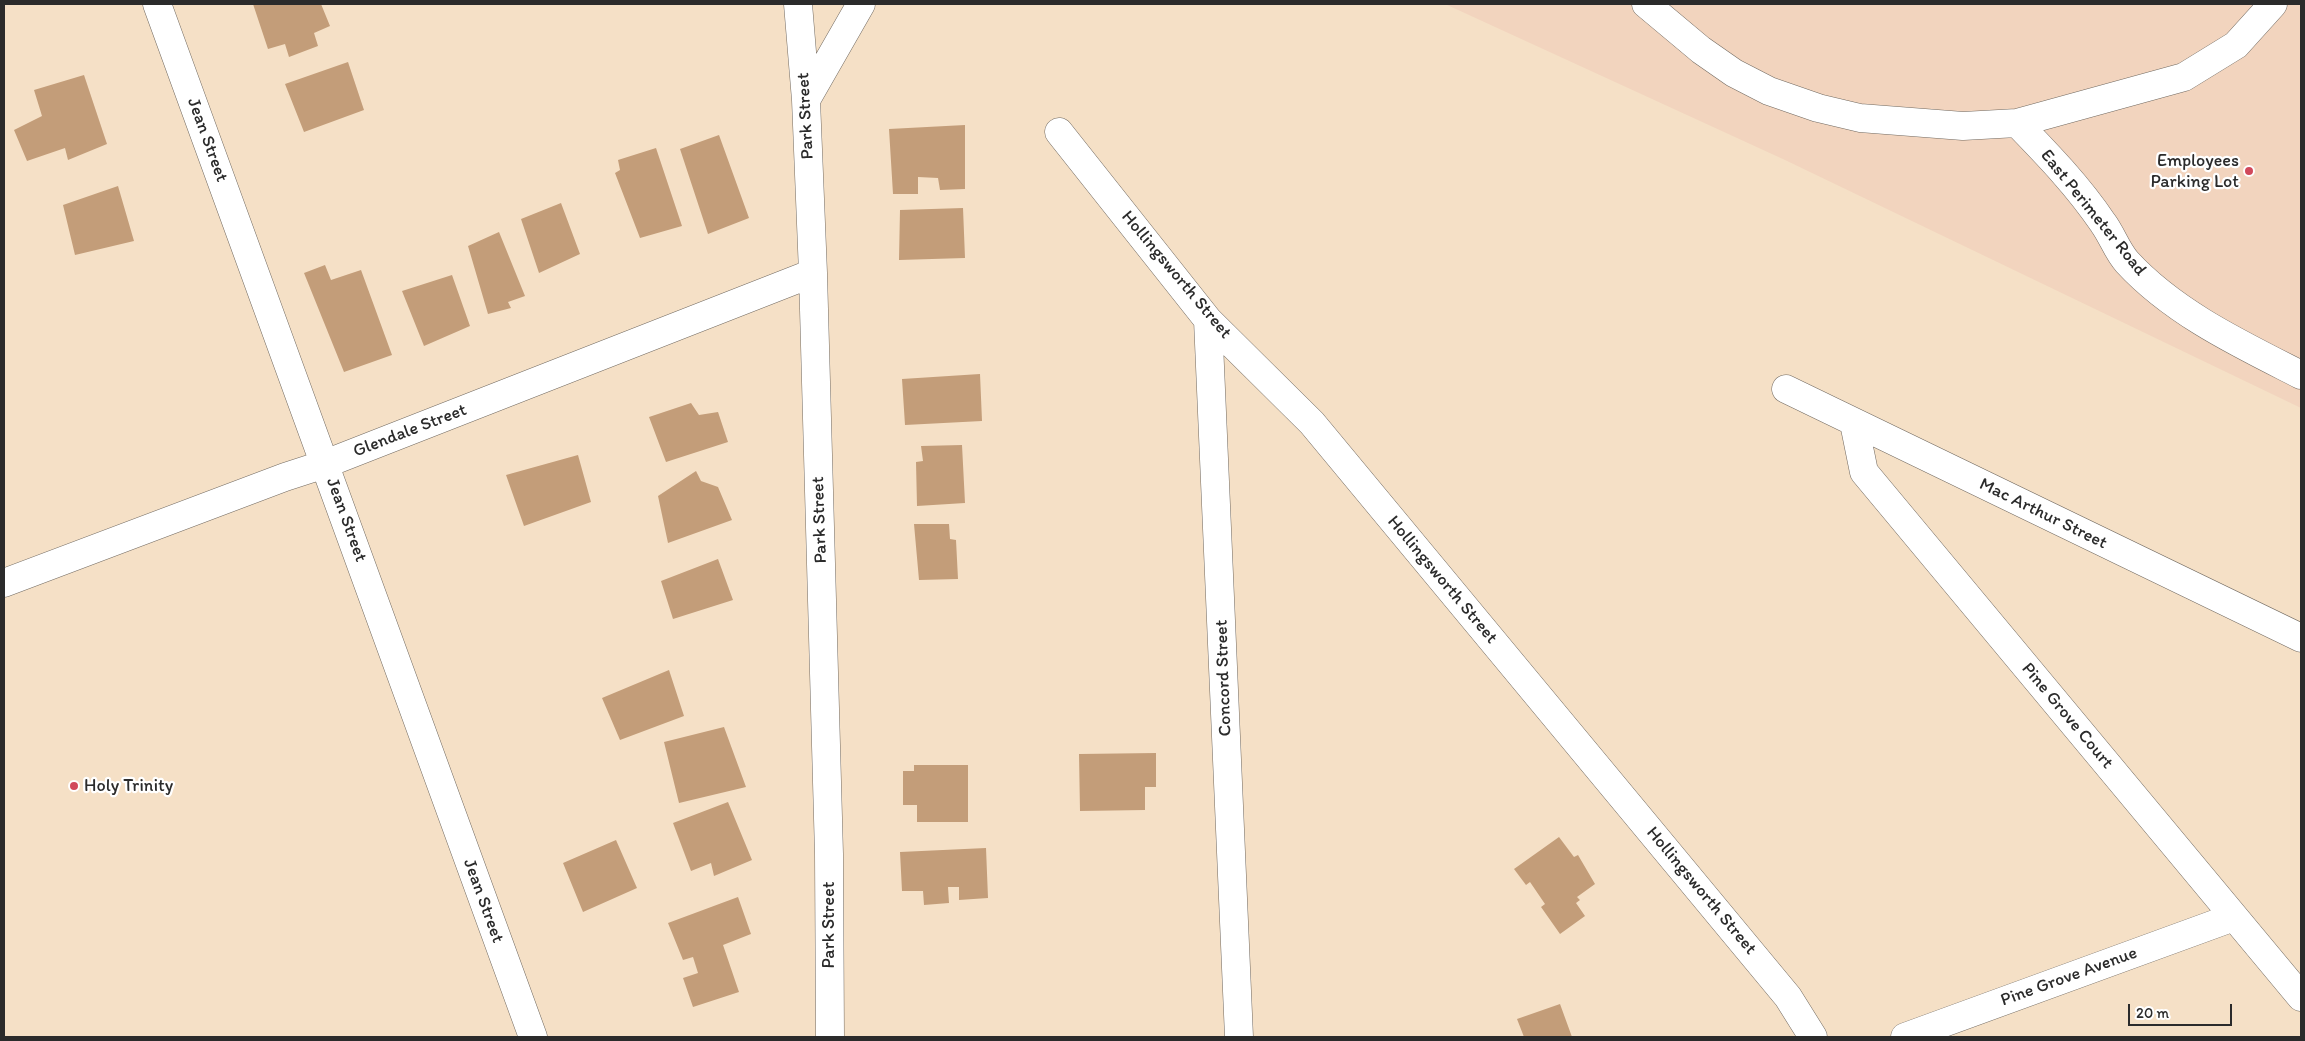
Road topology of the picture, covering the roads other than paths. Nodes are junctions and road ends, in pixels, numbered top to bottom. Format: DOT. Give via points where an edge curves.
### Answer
graph roads {
  1 [pos="157,4"];
  2 [pos="798,4"];
  3 [pos="861,4"];
  4 [pos="1646,4"];
  5 [pos="2273,4"];
  6 [pos="806,100"];
  7 [pos="2017,123"];
  8 [pos="1059,132"];
  9 [pos="813,272"];
  10 [pos="1208,320"];
  11 [pos="2301,375"];
  12 [pos="1786,389"];
  13 [pos="1854,424"];
  14 [pos="325,464"];
  15 [pos="4,583"];
  16 [pos="2301,638"];
  17 [pos="2234,917"];
  18 [pos="2301,997"];
  19 [pos="533,1037"];
  20 [pos="830,1037"];
  21 [pos="1239,1037"];
  22 [pos="1814,1037"];
  23 [pos="1905,1037"];
  1 -- 14 [label="street, Jean Street"];
  2 -- 6 [label="street, Park Street"];
  3 -- 6 [label="street"];
  4 -- 7 [label="street" via="1694,45 1734,73 1769,91 1818,108 1860,118 1963,126"];
  5 -- 7 [label="street" via="2236,45 2184,76"];
  6 -- 9 [label="street, Park Street"];
  7 -- 11 [label="street, East Perimeter Road" via="2063,171 2104,223 2126,260 2145,279 2232,340"];
  8 -- 10 [label="street, Hollingsworth Street"];
  9 -- 14 [label="street, Glendale Street"];
  9 -- 20 [label="street, Park Street" via="829,854"];
  10 -- 21 [label="street, Concord Street"];
  10 -- 22 [label="street, Hollingsworth Street" via="1312,423 1788,997"];
  12 -- 13 [label="street, Mac Arthur Street"];
  13 -- 16 [label="street, Mac Arthur Street"];
  13 -- 17 [label="street, Pine Grove Court" via="1864,472"];
  14 -- 15 [label="street, Glendale Street"];
  14 -- 19 [label="street, Jean Street"];
  17 -- 18 [label="street, Pine Grove Court"];
  17 -- 23 [label="street, Pine Grove Avenue"];
}
